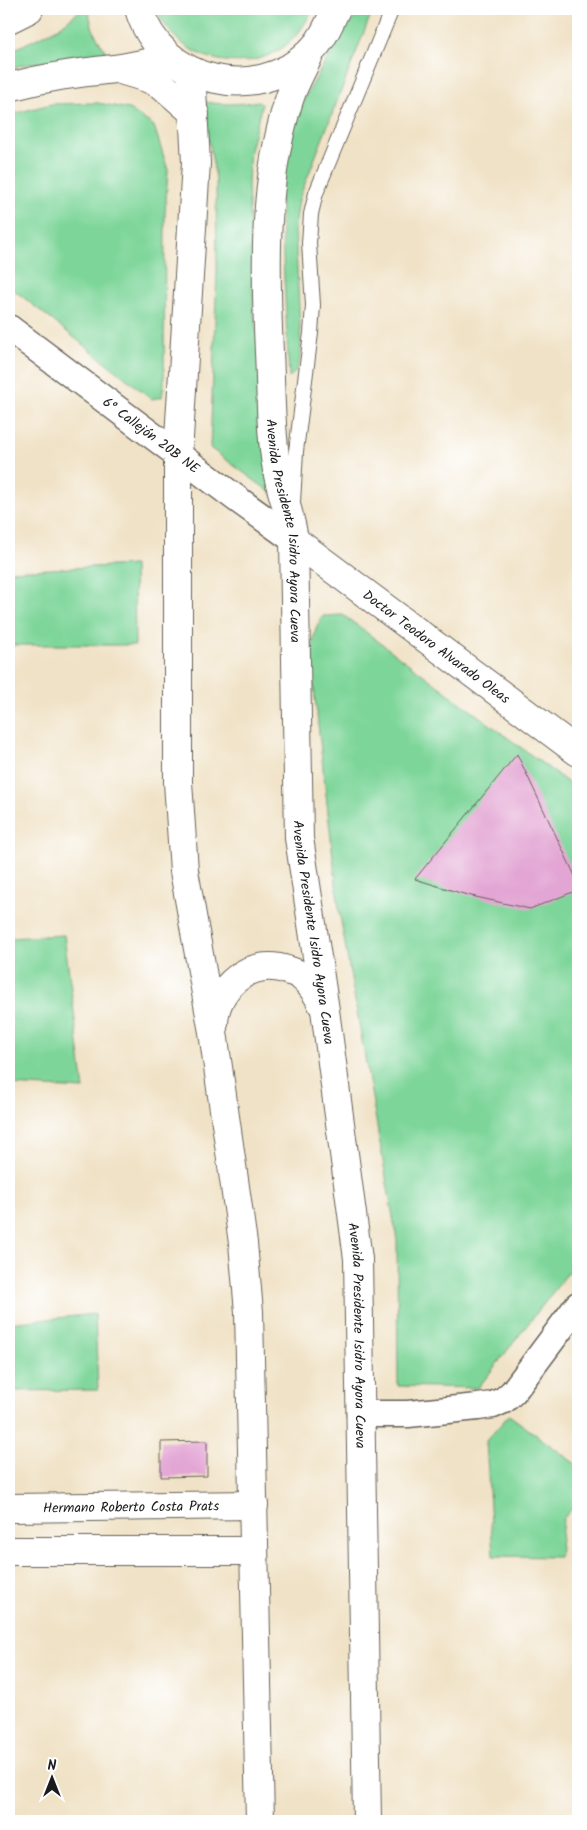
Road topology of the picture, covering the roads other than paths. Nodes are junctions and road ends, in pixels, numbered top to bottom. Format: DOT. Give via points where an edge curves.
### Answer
graph roads {
  1 [pos="29,9"];
  2 [pos="139,9"];
  3 [pos="346,9"];
  4 [pos="392,9"];
  5 [pos="9,19"];
  6 [pos="331,19"];
  7 [pos="311,51"];
  8 [pos="181,65"];
  9 [pos="116,69"];
  10 [pos="9,87"];
  11 [pos="194,114"];
  12 [pos="9,328"];
  13 [pos="178,454"];
  14 [pos="293,532"];
  15 [pos="578,752"];
  16 [pos="325,1010"];
  17 [pos="213,1032"];
  18 [pos="578,1305"];
  19 [pos="360,1414"];
  20 [pos="254,1506"];
  21 [pos="9,1508"];
  22 [pos="9,1551"];
  23 [pos="253,1552"];
  24 [pos="260,1821"];
  25 [pos="366,1821"];
  1 -- 5 [label="main road"];
  2 -- 8 [label="main road" via="154,40"];
  3 -- 6 [label="lane"];
  4 -- 14 [label="lane" via="316,193 312,214 309,243 312,333 296,451"];
  6 -- 7 [label="main road"];
  7 -- 8 [label="main road" via="286,70 263,79 239,82 215,80"];
  7 -- 14 [label="main road, Avenida Presidente Isidro Ayora Cueva" via="289,97 281,125 267,214 266,295 271,422 277,471"];
  8 -- 9 [label="main road"];
  8 -- 11 [label="main road"];
  9 -- 10 [label="main road" via="42,78"];
  9 -- 11 [label="main road" via="162,85"];
  11 -- 13 [label="main road" via="196,163"];
  12 -- 13 [label="street, 6° Callejón 20B NE"];
  13 -- 14 [label="street, 6° Callejón 20B NE"];
  13 -- 17 [label="main road" via="178,782 184,871"];
  14 -- 15 [label="main road, Doctor Teodoro Alvarado Oleas"];
  14 -- 16 [label="main road, Avenida Presidente Isidro Ayora Cueva" via="299,838"];
  16 -- 17 [label="main road" via="316,991 300,976 280,968 259,968 239,976 223,991 214,1011"];
  16 -- 19 [label="main road, Avenida Presidente Isidro Ayora Cueva" via="358,1259"];
  17 -- 20 [label="main road" via="249,1312"];
  18 -- 19 [label="street" via="514,1392 504,1400 478,1408"];
  19 -- 25 [label="main road, Avenida Presidente Isidro Ayora Cueva"];
  20 -- 21 [label="main road, Hermano Roberto Costa Prats"];
  20 -- 23 [label="main road"];
  22 -- 23 [label="main road"];
  23 -- 24 [label="main road"];
}
